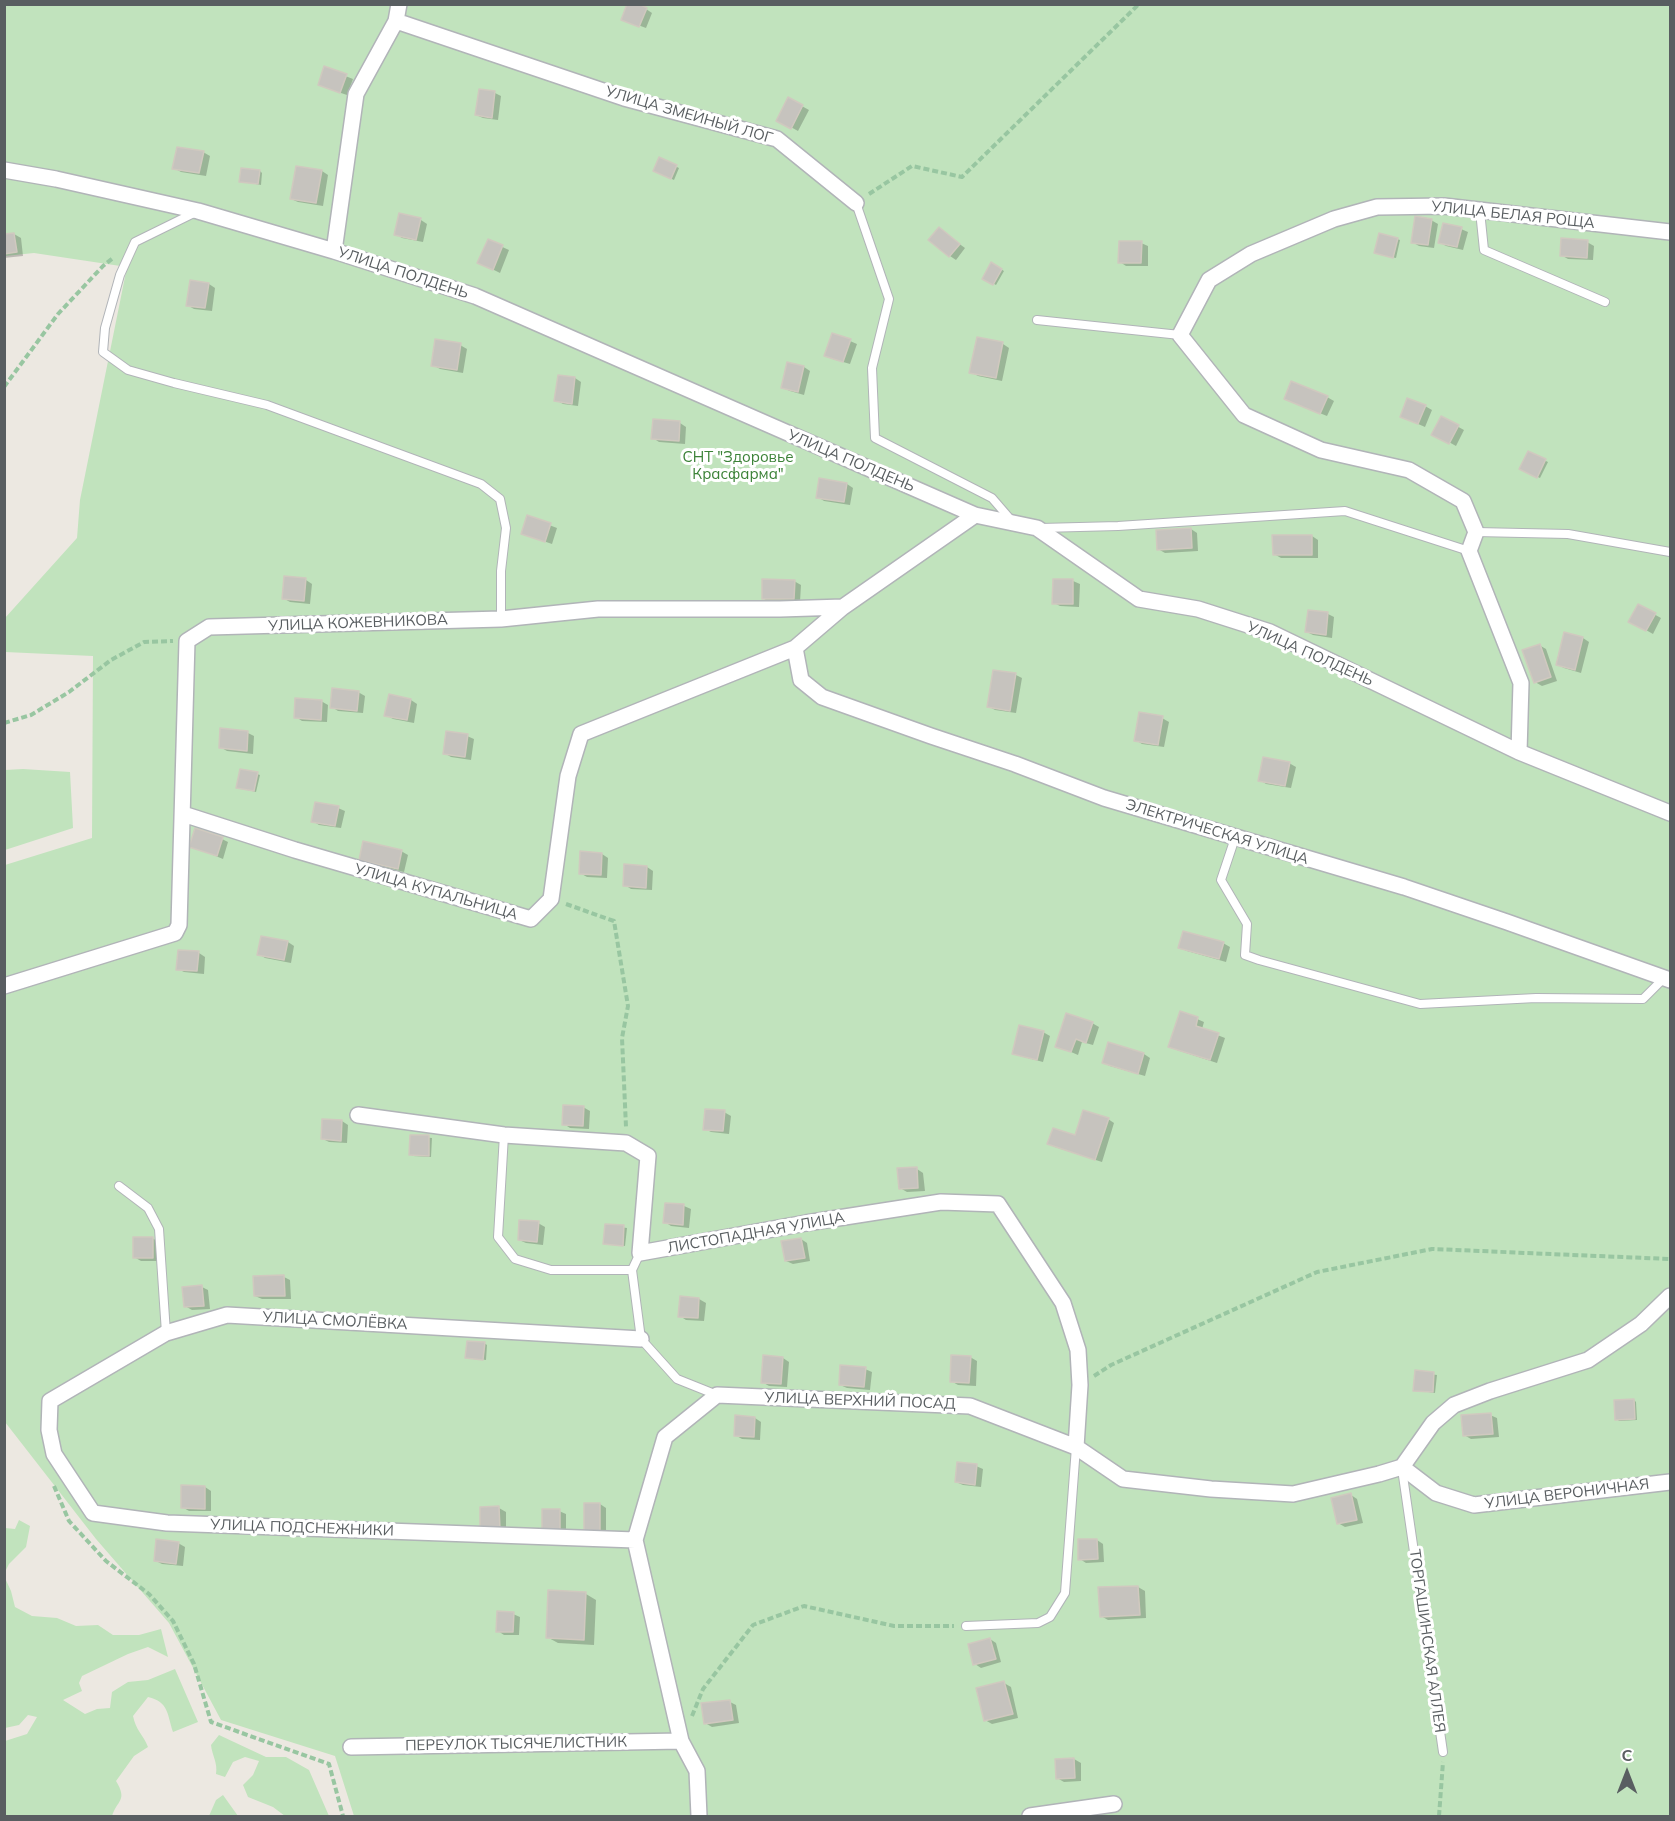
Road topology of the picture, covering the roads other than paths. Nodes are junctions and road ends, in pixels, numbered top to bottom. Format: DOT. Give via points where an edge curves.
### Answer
graph roads {
  1 [pos="399,4"];
  2 [pos="396,21"];
  3 [pos="4,170"];
  4 [pos="856,203"];
  5 [pos="198,211"];
  6 [pos="1480,211"];
  7 [pos="1671,231"];
  8 [pos="334,251"];
  9 [pos="1605,302"];
  10 [pos="1037,320"];
  11 [pos="1180,335"];
  12 [pos="975,514"];
  13 [pos="1014,523"];
  14 [pos="1036,528"];
  15 [pos="1476,532"];
  16 [pos="1469,551"];
  17 [pos="1671,552"];
  18 [pos="843,607"];
  19 [pos="501,620"];
  20 [pos="795,648"];
  21 [pos="1519,752"];
  22 [pos="1671,813"];
  23 [pos="183,814"];
  24 [pos="1235,838"];
  25 [pos="1667,979"];
  26 [pos="4,986"];
  27 [pos="358,1115"];
  28 [pos="504,1135"];
  29 [pos="119,1186"];
  30 [pos="640,1252"];
  31 [pos="632,1270"];
  32 [pos="1671,1296"];
  33 [pos="166,1333"];
  34 [pos="641,1339"];
  35 [pos="717,1395"];
  36 [pos="50,1401"];
  37 [pos="1076,1447"];
  38 [pos="1402,1467"];
  39 [pos="1671,1482"];
  40 [pos="635,1540"];
  41 [pos="966,1626"];
  42 [pos="681,1741"];
  43 [pos="351,1747"];
  44 [pos="1443,1752"];
  45 [pos="1114,1804"];
  46 [pos="699,1816"];
  47 [pos="1030,1816"];
  1 -- 2 [label="street"];
  2 -- 4 [label="street, УЛИЦА ЗМЕИНЫЙ ЛОГ" via="624,98 777,139"];
  2 -- 8 [label="street" via="356,94"];
  3 -- 5 [label="street, УЛИЦА ПОЛДЕНЬ"];
  4 -- 13 [label="lane" via="889,299 872,368 875,438 992,498"];
  5 -- 8 [label="street, УЛИЦА ПОЛДЕНЬ"];
  5 -- 19 [label="lane" via="135,242 120,275 105,328 104,352 128,370 267,405 481,484 500,499 506,528"];
  6 -- 7 [label="street, УЛИЦА БЕЛАЯ РОЩА"];
  6 -- 9 [label="lane" via="1484,250"];
  6 -- 11 [label="street, УЛИЦА БЕЛАЯ РОЩА" via="1444,206 1377,207 1334,219 1251,254 1209,280"];
  8 -- 12 [label="street, УЛИЦА ПОЛДЕНЬ" via="475,296"];
  10 -- 11 [label="lane"];
  11 -- 15 [label="street" via="1244,415 1321,450 1409,470 1463,501"];
  12 -- 13 [label="lane"];
  12 -- 18 [label="street"];
  13 -- 14 [label="street, УЛИЦА ПОЛДЕНЬ"];
  14 -- 16 [label="lane" via="1130,526 1345,511"];
  14 -- 21 [label="street, УЛИЦА ПОЛДЕНЬ" via="1138,599 1198,609 1270,633"];
  15 -- 16 [label="street"];
  15 -- 17 [label="lane" via="1568,534"];
  16 -- 21 [label="street" via="1521,683"];
  18 -- 19 [label="street, УЛИЦА КОЖЕВНИКОВА" via="598,609"];
  18 -- 20 [label="street"];
  19 -- 23 [label="street, УЛИЦА КОЖЕВНИКОВА" via="209,627 188,641"];
  20 -- 23 [label="street, УЛИЦА КУПАЛЬНИЦА" via="581,734 568,776 551,899 531,919"];
  20 -- 24 [label="street, ЭЛЕКТРИЧЕСКАЯ УЛИЦА" via="801,681 822,697 1104,798"];
  21 -- 22 [label="street, УЛИЦА ПОЛДЕНЬ"];
  23 -- 26 [label="street" via="179,925 175,933"];
  24 -- 25 [label="street, ЭЛЕКТРИЧЕСКАЯ УЛИЦА" via="1404,887"];
  24 -- 25 [label="lane" via="1221,880 1247,924 1245,955 1259,960 1420,1004 1643,999"];
  27 -- 28 [label="street"];
  28 -- 30 [label="street" via="626,1143 648,1156"];
  28 -- 31 [label="lane" via="498,1237 515,1259 551,1270"];
  29 -- 33 [label="lane" via="148,1208 159,1229"];
  30 -- 31 [label="lane"];
  30 -- 37 [label="street, ЛИСТОПАДНАЯ УЛИЦА" via="942,1202 998,1204 1063,1304 1078,1350"];
  31 -- 34 [label="lane"];
  32 -- 38 [label="street" via="1641,1324 1588,1360 1454,1405 1433,1423"];
  33 -- 34 [label="street, УЛИЦА СМОЛЁВКА" via="227,1315"];
  33 -- 36 [label="street, УЛИЦА СМОЛЁВКА"];
  34 -- 35 [label="lane" via="677,1379"];
  35 -- 37 [label="street, УЛИЦА ВЕРХНИЙ ПОСАД" via="970,1406"];
  35 -- 40 [label="street" via="664,1437"];
  36 -- 40 [label="street, УЛИЦА ПОДСНЕЖНИКИ" via="49,1430 54,1454 93,1513 167,1523"];
  37 -- 38 [label="street, УЛИЦА ВЕРХНИЙ ПОСАД" via="1123,1479 1211,1489 1293,1494"];
  37 -- 41 [label="lane" via="1065,1593 1050,1617 1038,1623"];
  38 -- 39 [label="street, УЛИЦА ВЕРОНИЧНАЯ" via="1436,1493 1474,1505"];
  38 -- 44 [label="lane, ТОРГАШИНСКАЯ АЛЛЕЯ"];
  40 -- 42 [label="street"];
  42 -- 43 [label="street, ПЕРЕУЛОК ТЫСЯЧЕЛИСТНИК"];
  42 -- 46 [label="street" via="697,1771"];
  45 -- 47 [label="street"];
}
